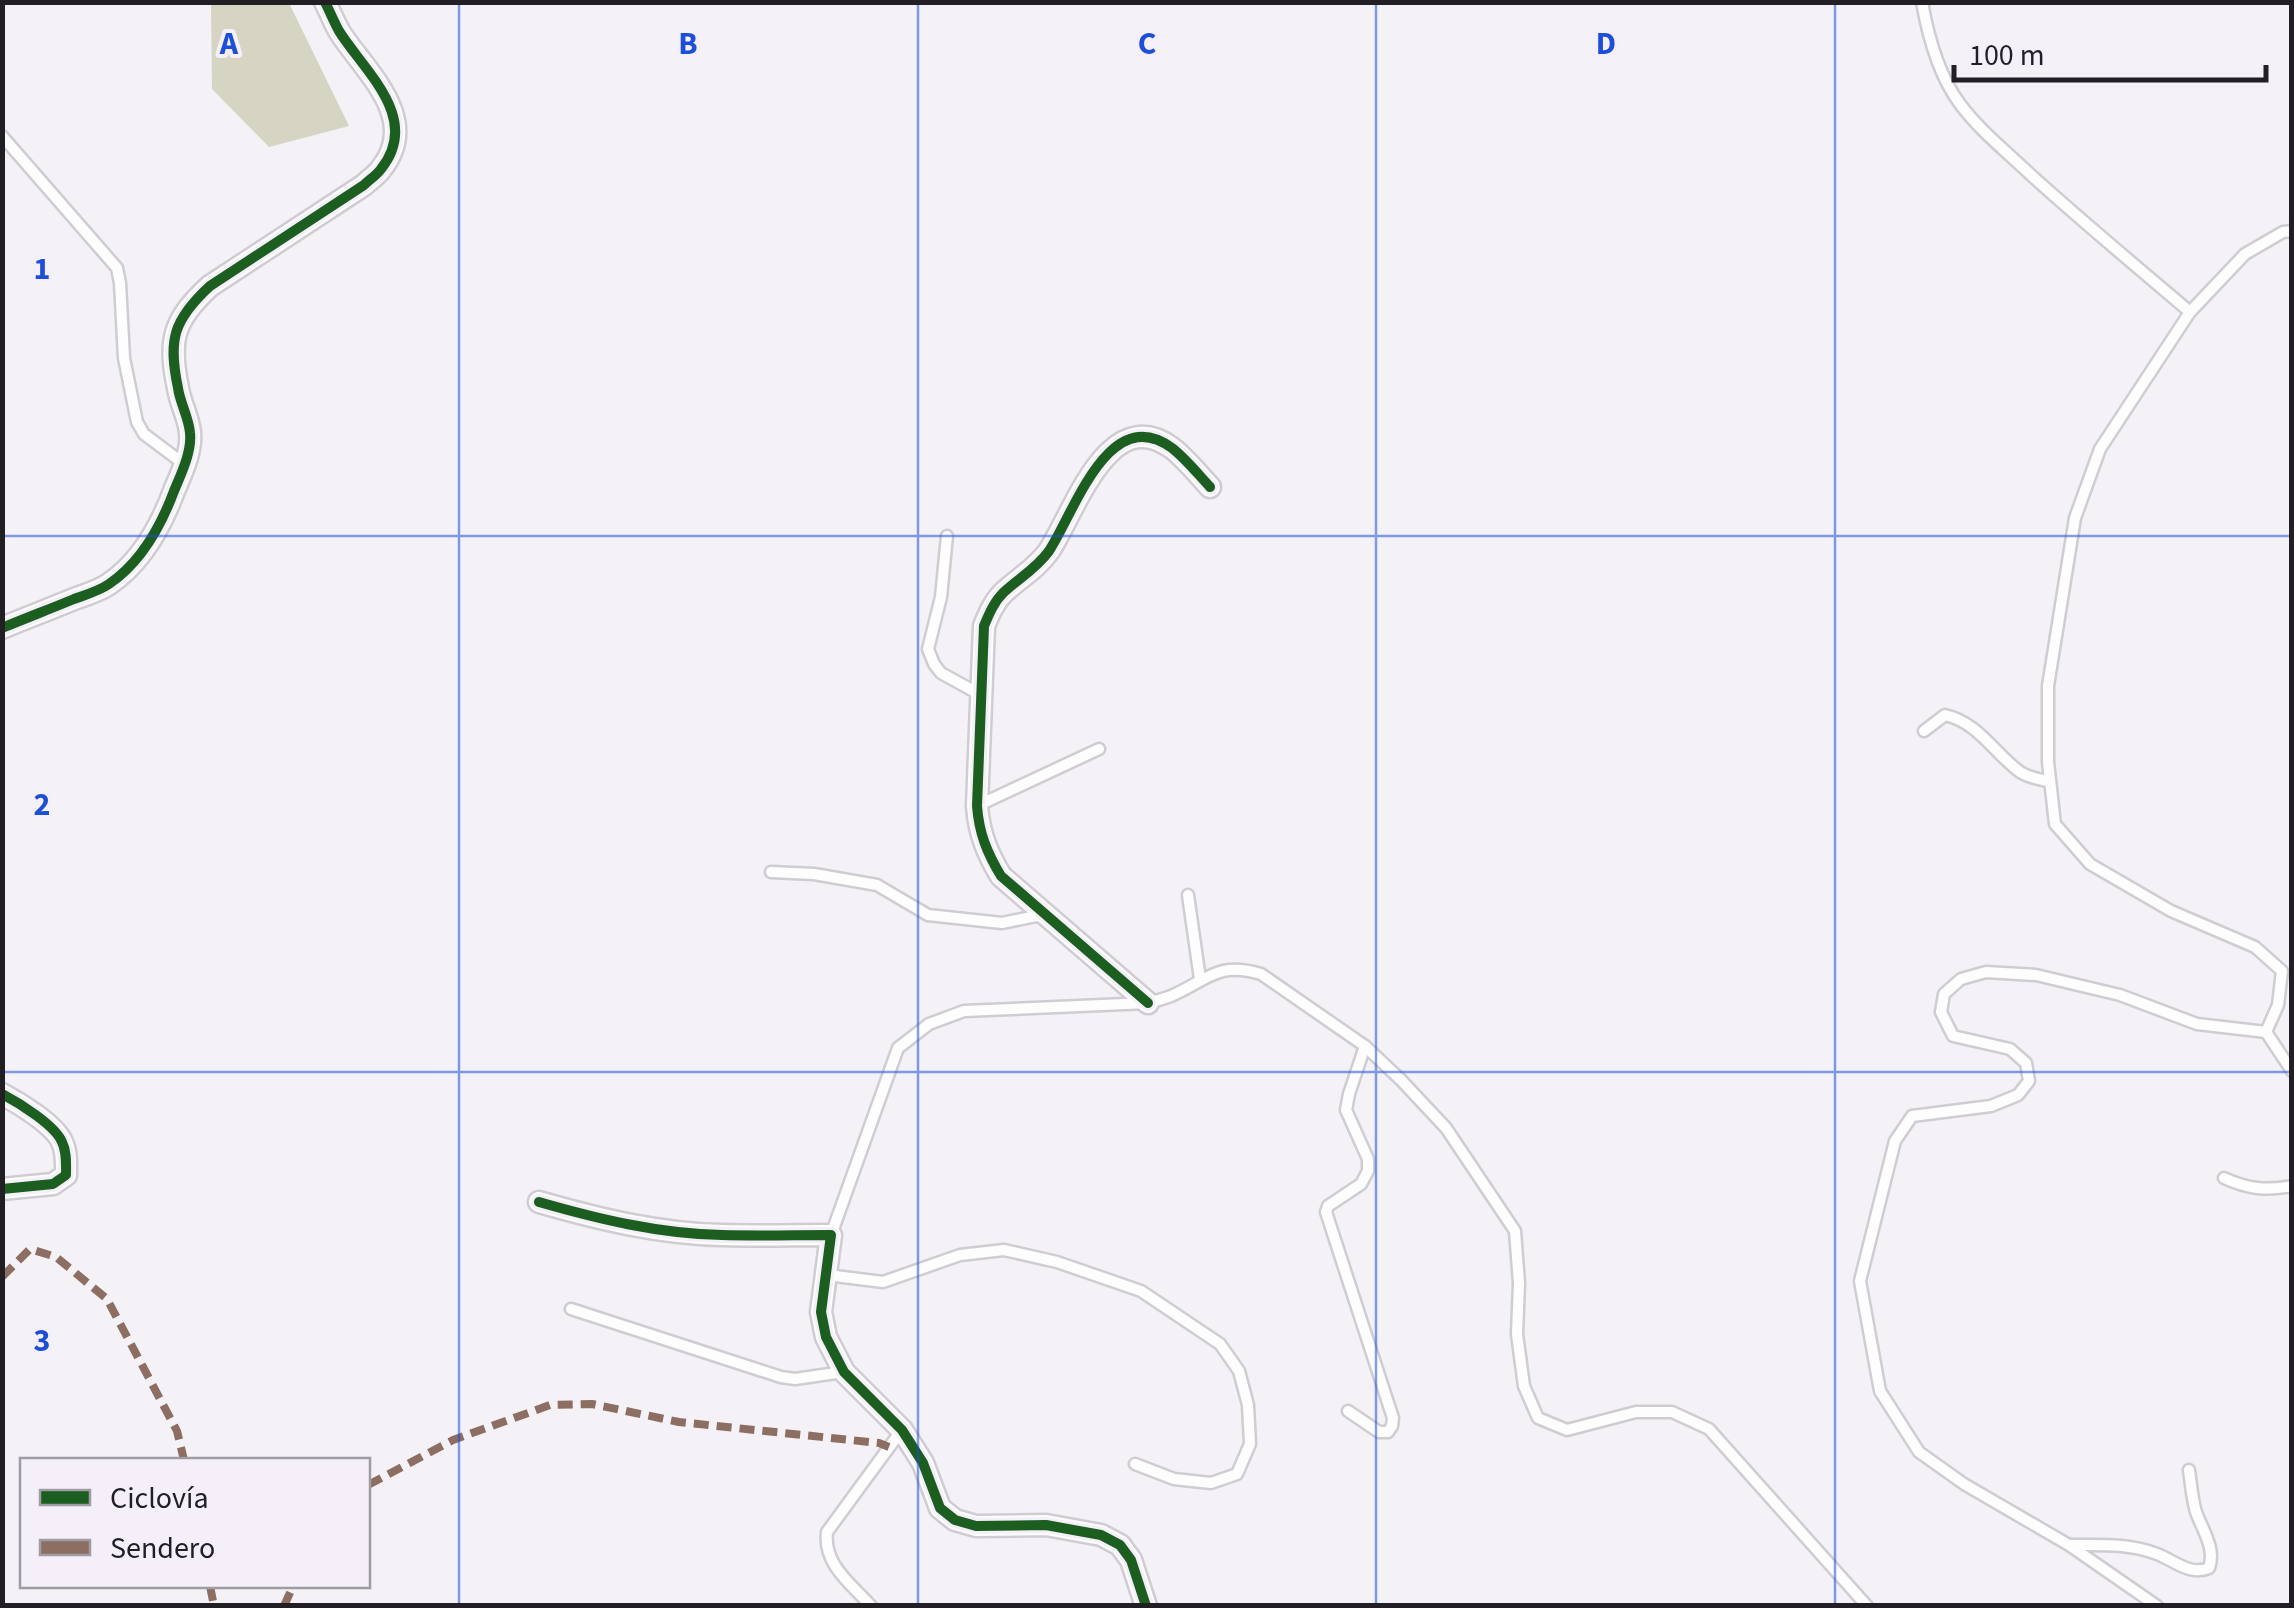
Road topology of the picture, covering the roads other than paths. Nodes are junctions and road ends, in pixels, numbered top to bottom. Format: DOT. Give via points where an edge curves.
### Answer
graph roads {
  1 [pos="325,2"];
  2 [pos="1922,2"];
  3 [pos="2,136"];
  4 [pos="2292,230"];
  5 [pos="2190,312"];
  6 [pos="184,465"];
  7 [pos="1210,487"];
  8 [pos="947,536"];
  9 [pos="2,628"];
  10 [pos="982,696"];
  11 [pos="1924,731"];
  12 [pos="1099,750"];
  13 [pos="2050,782"];
  14 [pos="977,806"];
  15 [pos="770,872"];
  16 [pos="1188,895"];
  17 [pos="1047,914"];
  18 [pos="1200,979"];
  19 [pos="1148,1003"];
  20 [pos="2266,1032"];
  21 [pos="1365,1046"];
  22 [pos="2292,1071"];
  23 [pos="2,1094"];
  24 [pos="2224,1178"];
  25 [pos="2292,1186"];
  26 [pos="2,1189"];
  27 [pos="539,1202"];
  28 [pos="831,1235"];
  29 [pos="826,1275"];
  30 [pos="571,1310"];
  31 [pos="844,1372"];
  32 [pos="1348,1412"];
  33 [pos="902,1430"];
  34 [pos="1135,1464"];
  35 [pos="2188,1470"];
  36 [pos="2069,1545"];
  37 [pos="871,1606"];
  38 [pos="1146,1606"];
  39 [pos="1867,1606"];
  40 [pos="2157,1606"];
  1 -- 6 [label="street" via="384,92 395,121 390,152 364,185 210,286 182,316 174,352 190,434"];
  2 -- 5 [label="lane" via="1958,102"];
  3 -- 6 [label="lane" via="117,268 137,422"];
  4 -- 5 [label="lane" via="2245,254"];
  5 -- 13 [label="lane" via="2100,449 2076,518 2048,686"];
  6 -- 9 [label="street" via="144,550 125,571 106,587"];
  7 -- 10 [label="street" via="1170,447 1146,436 1110,448 1037,566 991,608 984,626"];
  8 -- 10 [label="lane" via="928,650 941,673"];
  10 -- 14 [label="street"];
  11 -- 13 [label="lane" via="1945,714 1959,718 2024,775"];
  12 -- 14 [label="lane"];
  13 -- 20 [label="lane" via="2056,824 2090,864 2171,911 2255,948 2282,972"];
  14 -- 17 [label="street" via="994,866"];
  15 -- 17 [label="lane" via="877,885 928,915 1002,922"];
  16 -- 18 [label="lane"];
  17 -- 19 [label="street"];
  18 -- 19 [label="lane"];
  18 -- 21 [label="lane" via="1242,968 1261,974"];
  19 -- 28 [label="lane" via="964,1011 929,1024 898,1048"];
  20 -- 22 [label="lane"];
  20 -- 36 [label="lane" via="2196,1024 2036,975 1986,972 1944,994 1942,1012 1953,1036 2010,1049 2026,1063 2029,1080 2018,1095 1991,1106 1912,1116 1894,1141 1860,1281 1880,1391 1919,1452"];
  21 -- 32 [label="lane" via="1346,1110 1368,1172 1326,1212 1392,1426 1379,1432"];
  21 -- 39 [label="lane" via="1446,1128 1515,1231 1517,1334 1524,1386 1538,1418 1567,1430 1636,1412 1672,1412 1709,1429"];
  23 -- 26 [label="street" via="62,1138 66,1176 54,1184"];
  24 -- 25 [label="lane" via="2254,1189"];
  27 -- 28 [label="street" via="629,1225 720,1236"];
  28 -- 29 [label="street"];
  29 -- 31 [label="street" via="821,1312"];
  29 -- 34 [label="lane" via="883,1282 960,1255 1004,1250 1140,1292 1230,1357 1248,1405 1250,1444 1237,1474 1211,1483"];
  30 -- 31 [label="lane" via="781,1377"];
  31 -- 33 [label="street"];
  33 -- 37 [label="lane" via="827,1532 832,1563"];
  33 -- 38 [label="street" via="940,1508 954,1520 1101,1534 1131,1560"];
  35 -- 36 [label="lane" via="2211,1549 2209,1568 2190,1570 2119,1544"];
  36 -- 40 [label="lane"];
}
